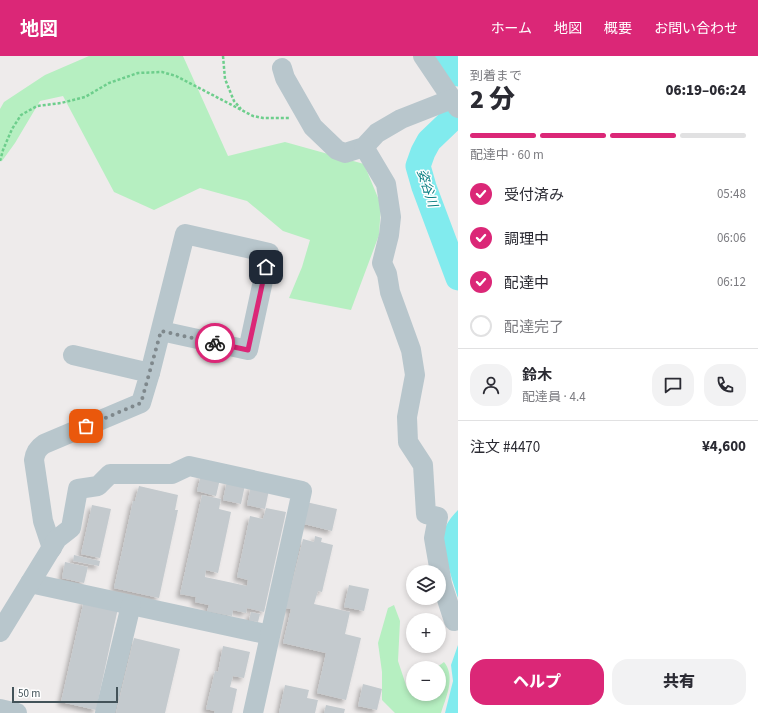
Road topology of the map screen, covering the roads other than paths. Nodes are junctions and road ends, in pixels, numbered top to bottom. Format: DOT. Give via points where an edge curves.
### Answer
graph roads {
  1 [pos="423,56"];
  2 [pos="282,68"];
  3 [pos="454,103"];
  4 [pos="364,148"];
  5 [pos="161,331"];
  6 [pos="73,355"];
  7 [pos="150,373"];
  8 [pos="55,543"];
  9 [pos="30,583"];
  10 [pos="131,604"];
  11 [pos="454,621"];
  12 [pos="0,632"];
  13 [pos="270,635"];
  14 [pos="0,710"];
  15 [pos="17,713"];
  16 [pos="105,713"];
  17 [pos="253,713"];
  1 -- 3 [label="street"];
  2 -- 4 [label="street" via="313,127 337,150 345,153"];
  3 -- 4 [label="street" via="401,119 377,133"];
  4 -- 11 [label="street" via="386,184 391,217 382,263 411,350 415,375 407,417 408,442 423,464 426,514 438,517 434,538 442,584"];
  5 -- 5 [label="street" via="185,234 269,253 248,350"];
  5 -- 7 [label="street"];
  6 -- 7 [label="street"];
  7 -- 8 [label="street" via="141,403 38,448 34,460 44,521"];
  8 -- 9 [label="street"];
  8 -- 13 [label="street" via="71,528 78,489 98,486 110,474 172,474 189,466 302,491"];
  9 -- 10 [label="street"];
  9 -- 12 [label="street"];
  10 -- 13 [label="street"];
  10 -- 16 [label="street"];
  13 -- 17 [label="street"];
  14 -- 15 [label="street"];
}
